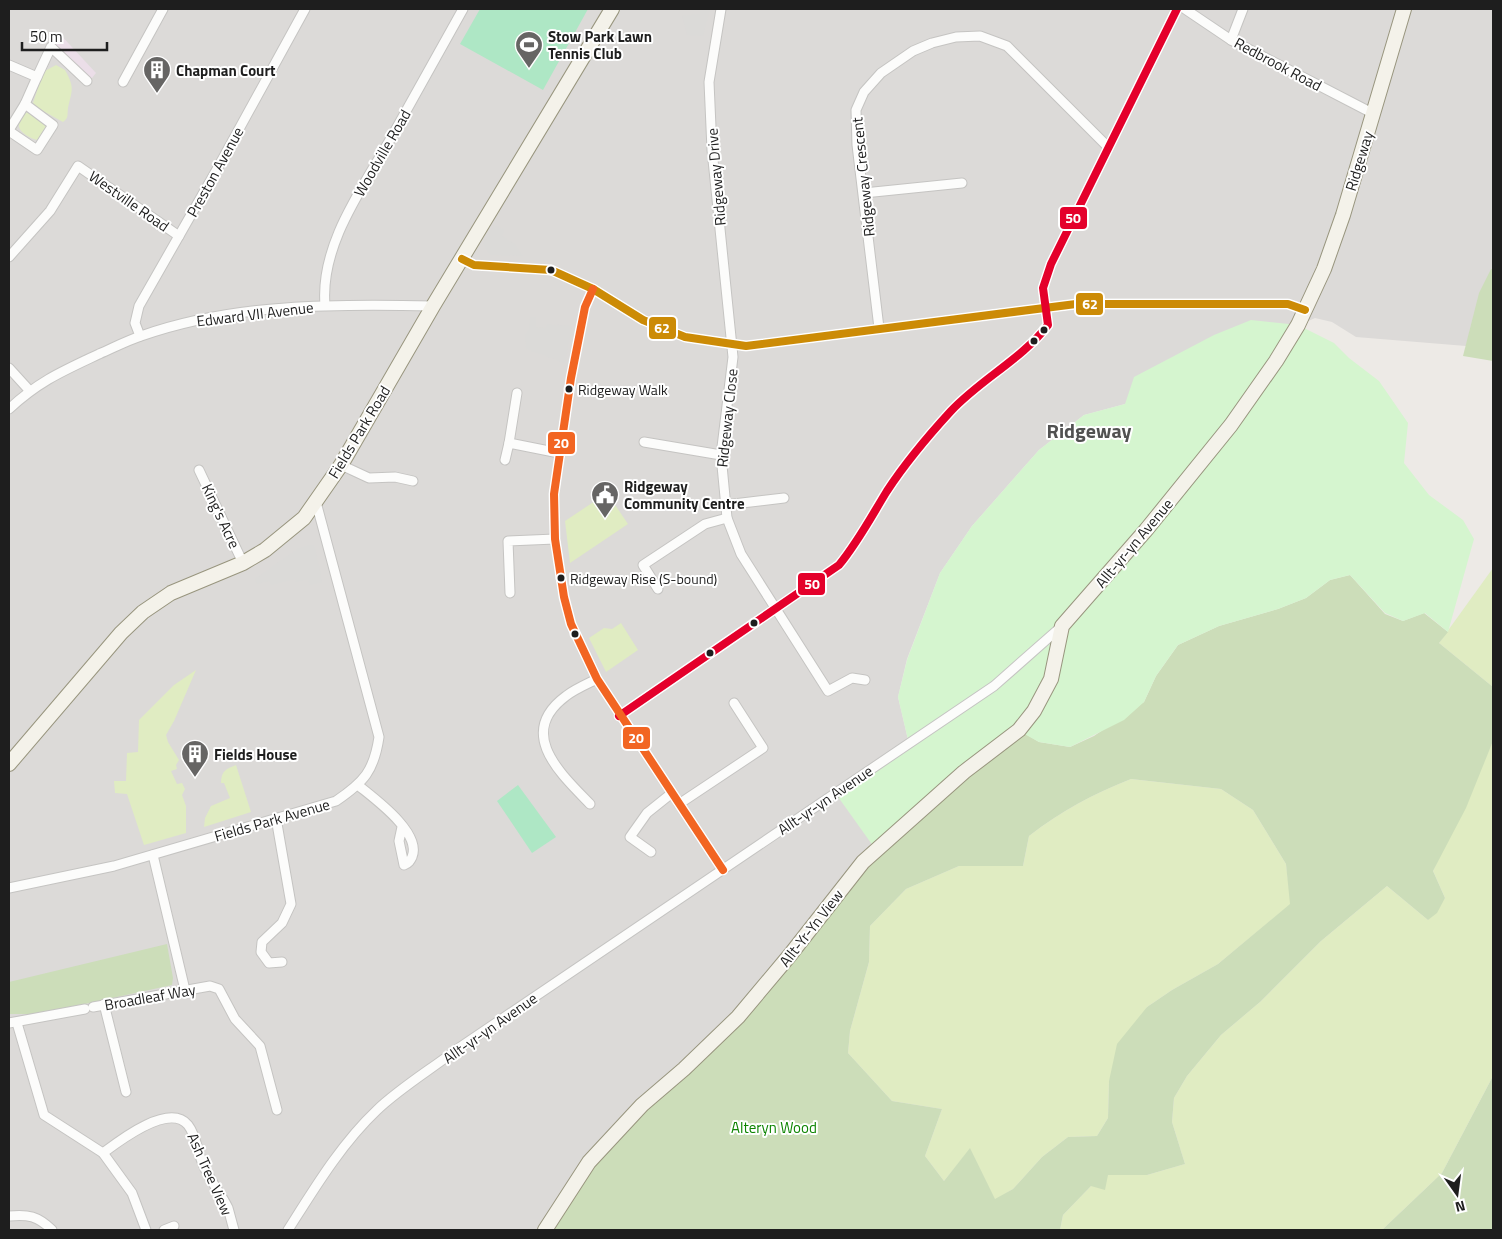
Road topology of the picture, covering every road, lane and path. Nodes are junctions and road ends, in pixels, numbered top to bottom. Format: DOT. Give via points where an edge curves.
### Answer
graph roads {
  1 [pos="162,9"];
  2 [pos="304,9"];
  3 [pos="463,9"];
  4 [pos="612,9"];
  5 [pos="720,9"];
  6 [pos="1177,9"];
  7 [pos="1185,9"];
  8 [pos="1242,9"];
  9 [pos="1404,9"];
  10 [pos="1231,40"];
  11 [pos="9,65"];
  12 [pos="37,77"];
  13 [pos="87,81"];
  14 [pos="123,82"];
  15 [pos="25,104"];
  16 [pos="1374,114"];
  17 [pos="9,130"];
  18 [pos="1108,147"];
  19 [pos="962,183"];
  20 [pos="864,193"];
  21 [pos="179,236"];
  22 [pos="9,258"];
  23 [pos="462,259"];
  24 [pos="593,289"];
  25 [pos="325,305"];
  26 [pos="433,306"];
  27 [pos="1046,307"];
  28 [pos="1305,310"];
  29 [pos="879,328"];
  30 [pos="140,336"];
  31 [pos="731,345"];
  32 [pos="9,368"];
  33 [pos="29,390"];
  34 [pos="517,393"];
  35 [pos="9,409"];
  36 [pos="644,442"];
  37 [pos="509,443"];
  38 [pos="559,452"];
  39 [pos="721,455"];
  40 [pos="505,460"];
  41 [pos="341,465"];
  42 [pos="199,470"];
  43 [pos="413,481"];
  44 [pos="784,498"];
  45 [pos="316,502"];
  46 [pos="726,505"];
  47 [pos="727,518"];
  48 [pos="555,540"];
  49 [pos="243,563"];
  50 [pos="658,588"];
  51 [pos="510,593"];
  52 [pos="775,610"];
  53 [pos="1062,626"];
  54 [pos="597,679"];
  55 [pos="865,680"];
  56 [pos="734,703"];
  57 [pos="619,716"];
  58 [pos="9,764"];
  59 [pos="359,786"];
  60 [pos="672,794"];
  61 [pos="590,804"];
  62 [pos="680,804"];
  63 [pos="276,818"];
  64 [pos="402,827"];
  65 [pos="651,852"];
  66 [pos="153,855"];
  67 [pos="723,870"];
  68 [pos="9,888"];
  69 [pos="282,962"];
  70 [pos="185,990"];
  71 [pos="104,1004"];
  72 [pos="13,1023"];
  73 [pos="126,1092"];
  74 [pos="277,1110"];
  75 [pos="103,1153"];
  76 [pos="9,1216"];
  77 [pos="174,1226"];
  78 [pos="52,1230"];
  79 [pos="146,1230"];
  80 [pos="164,1230"];
  81 [pos="234,1230"];
  82 [pos="288,1230"];
  83 [pos="545,1230"];
  1 -- 14 [label="street"];
  2 -- 21 [label="street, Preston Avenue"];
  3 -- 25 [label="street, Woodville Road" via="351,208 323,287"];
  4 -- 23 [label="street, Fields Park Road"];
  5 -- 31 [label="street, Ridgeway Drive" via="709,82 712,150"];
  6 -- 18 [label="street"];
  7 -- 10 [label="street, Redbrook Road"];
  8 -- 10 [label="street"];
  9 -- 16 [label="street, Ridgeway"];
  10 -- 16 [label="street, Redbrook Road"];
  11 -- 12 [label="street"];
  12 -- 13 [label="street" via="51,48"];
  12 -- 15 [label="street"];
  15 -- 17 [label="street"];
  15 -- 17 [label="street" via="53,125 37,150"];
  16 -- 28 [label="street, Ridgeway" via="1343,215"];
  18 -- 20 [label="street, Ridgeway Crescent" via="1007,46 980,36 956,37 913,51 880,73 864,92 856,110"];
  18 -- 27 [label="street" via="1051,264 1044,288"];
  19 -- 20 [label="street"];
  20 -- 29 [label="street, Ridgeway Crescent"];
  21 -- 22 [label="street, Westville Road" via="78,166 50,211"];
  21 -- 30 [label="street, Preston Avenue" via="139,306 135,323"];
  23 -- 24 [label="street" via="474,264 551,270"];
  23 -- 26 [label="street, Fields Park Road"];
  24 -- 31 [label="street" via="643,320 685,337"];
  24 -- 38 [label="street" via="585,307"];
  25 -- 26 [label="street, Edward VII Avenue"];
  25 -- 30 [label="street, Edward VII Avenue" via="225,315"];
  26 -- 41 [label="street, Fields Park Road"];
  27 -- 28 [label="street" via="1104,303 1288,304"];
  27 -- 29 [label="street"];
  27 -- 52 [label="street" via="1048,325 1036,340 953,409 914,452 855,546 839,565"];
  28 -- 53 [label="street, Allt-yr-yn Avenue" via="1276,361 1231,425 1146,530"];
  29 -- 31 [label="street" via="746,346"];
  30 -- 33 [label="street, Edward VII Avenue" via="50,376"];
  31 -- 39 [label="street, Ridgeway Close" via="733,357"];
  32 -- 33 [label="street"];
  33 -- 35 [label="street, Edward VII Avenue"];
  34 -- 37 [label="street"];
  36 -- 39 [label="street"];
  37 -- 38 [label="street"];
  37 -- 40 [label="street"];
  38 -- 48 [label="street" via="554,494"];
  39 -- 46 [label="street, Ridgeway Close"];
  41 -- 43 [label="street" via="369,478 395,477"];
  41 -- 45 [label="street, Fields Park Road"];
  42 -- 49 [label="street, King's Acre"];
  44 -- 46 [label="street"];
  45 -- 49 [label="street, Fields Park Road" via="287,533"];
  45 -- 59 [label="street, Fields Park Avenue" via="379,737 376,758"];
  46 -- 47 [label="street, Ridgeway Close"];
  47 -- 50 [label="street" via="705,524 643,565"];
  47 -- 52 [label="street, Ridgeway Close" via="741,554"];
  48 -- 51 [label="street" via="508,541"];
  48 -- 54 [label="street" via="571,624"];
  49 -- 58 [label="street, Fields Park Road" via="171,593 143,612 121,633"];
  52 -- 55 [label="street, Ridgeway Close" via="828,691 852,678"];
  52 -- 57 [label="street"];
  53 -- 67 [label="street, Allt-yr-yn Avenue" via="994,686"];
  53 -- 83 [label="street, Allt-Yr-Yn View" via="1051,679 1034,711 1019,730 964,772 863,862 738,1016 642,1105 589,1162"];
  54 -- 57 [label="street"];
  54 -- 61 [label="street" via="566,695 544,722 548,756 561,775"];
  56 -- 62 [label="street" via="762,748"];
  57 -- 60 [label="street"];
  59 -- 63 [label="street, Fields Park Avenue" via="336,801"];
  59 -- 64 [label="street" via="388,810"];
  60 -- 62 [label="street"];
  60 -- 65 [label="street" via="647,813 630,837"];
  62 -- 67 [label="street"];
  63 -- 66 [label="street, Fields Park Avenue"];
  63 -- 69 [label="street" via="291,904 282,923 262,942 261,952 269,963"];
  66 -- 68 [label="street, Fields Park Avenue"];
  66 -- 70 [label="street"];
  67 -- 82 [label="street, Allt-yr-yn Avenue" via="456,1050 378,1109 315,1187"];
  70 -- 71 [label="street, Broadleaf Way"];
  70 -- 74 [label="street, Broadleaf Way" via="210,986 219,989 235,1019 260,1046"];
  71 -- 72 [label="street, Broadleaf Way"];
  71 -- 73 [label="street"];
  72 -- 75 [label="street" via="44,1115"];
  75 -- 79 [label="street" via="132,1193"];
  75 -- 81 [label="street, Ash Tree View" via="141,1127 165,1119 183,1121 189,1126 203,1166 227,1207"];
  76 -- 78 [label="street" via="26,1214 42,1220"];
  77 -- 80 [label="street"];
}
